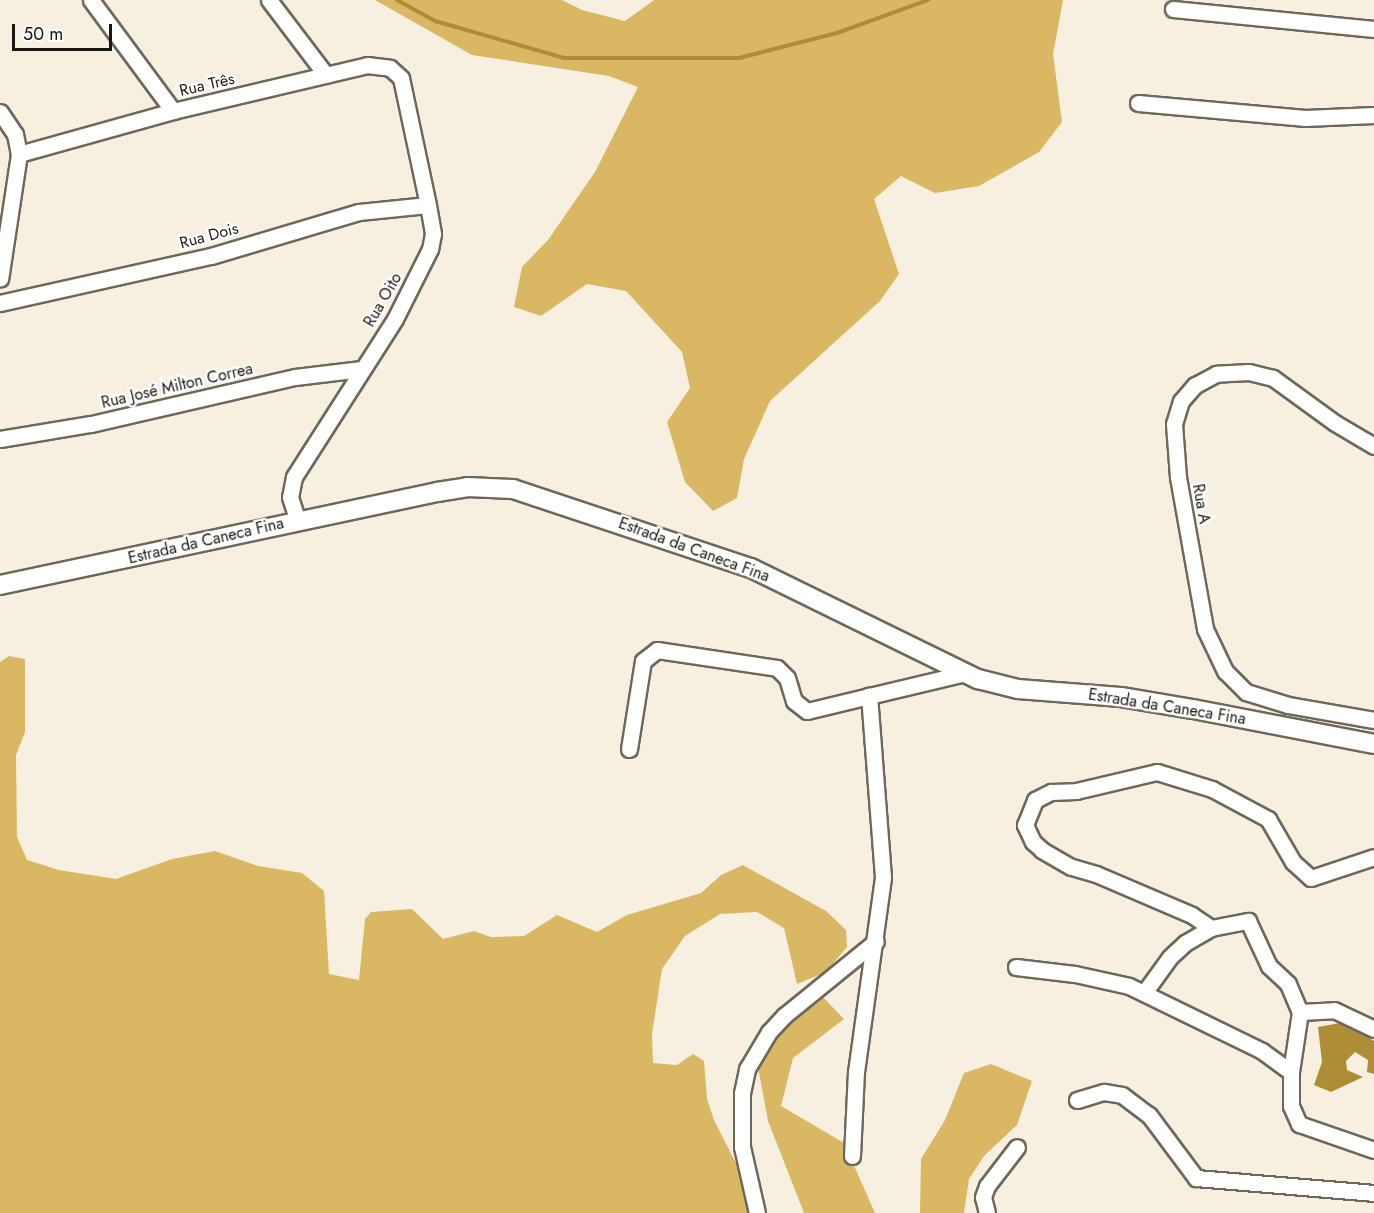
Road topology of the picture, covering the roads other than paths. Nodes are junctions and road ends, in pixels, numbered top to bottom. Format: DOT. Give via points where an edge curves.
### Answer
graph roads {
  1 [pos="91,0"];
  2 [pos="269,0"];
  3 [pos="1173,9"];
  4 [pos="1374,29"];
  5 [pos="326,75"];
  6 [pos="401,78"];
  7 [pos="1138,103"];
  8 [pos="172,111"];
  9 [pos="0,112"];
  10 [pos="1374,115"];
  11 [pos="19,154"];
  12 [pos="428,205"];
  13 [pos="0,279"];
  14 [pos="0,303"];
  15 [pos="362,369"];
  16 [pos="0,439"];
  17 [pos="1374,446"];
  18 [pos="297,519"];
  19 [pos="0,585"];
  20 [pos="961,674"];
  21 [pos="869,696"];
  22 [pos="1374,720"];
  23 [pos="1374,744"];
  24 [pos="629,749"];
  25 [pos="1374,857"];
  26 [pos="1211,928"];
  27 [pos="876,941"];
  28 [pos="1016,967"];
  29 [pos="1144,993"];
  30 [pos="1300,1012"];
  31 [pos="1374,1029"];
  32 [pos="1291,1072"];
  33 [pos="1077,1100"];
  34 [pos="1017,1147"];
  35 [pos="1374,1150"];
  36 [pos="852,1156"];
  37 [pos="1374,1193"];
  38 [pos="757,1213"];
  39 [pos="987,1213"];
  1 -- 8 [label="street"];
  2 -- 5 [label="street"];
  3 -- 4 [label="street"];
  5 -- 6 [label="street, Rua Três" via="380,65"];
  5 -- 8 [label="street, Rua Três"];
  6 -- 12 [label="street, Rua Oito"];
  7 -- 10 [label="street" via="1305,118"];
  8 -- 11 [label="street, Rua Três"];
  9 -- 11 [label="street" via="15,134"];
  11 -- 13 [label="street"];
  12 -- 14 [label="street, Rua Dois" via="359,212 211,256"];
  12 -- 15 [label="street, Rua Oito" via="433,234 424,265"];
  15 -- 16 [label="street, Rua José Milton Correa" via="296,377 91,424"];
  15 -- 18 [label="street, Rua Oito" via="294,477 290,497"];
  17 -- 22 [label="street, Rua A" via="1273,378 1249,372 1216,374 1195,386 1181,401 1174,424 1178,477 1205,629 1225,671 1246,692 1288,705"];
  18 -- 19 [label="street, Estrada da Caneca Fina"];
  18 -- 20 [label="street, Estrada da Caneca Fina" via="467,487 513,489 752,568 888,632"];
  20 -- 21 [label="street"];
  20 -- 23 [label="street, Estrada da Caneca Fina" via="1017,689 1131,699"];
  21 -- 24 [label="street" via="807,711 794,701 787,678 777,668 657,650 642,661"];
  21 -- 27 [label="street" via="883,876"];
  25 -- 26 [label="street" via="1317,877 1300,870 1268,819 1242,802 1157,772 1076,791 1051,792 1035,800 1025,825 1042,850 1071,867 1192,915"];
  26 -- 29 [label="street" via="1170,957"];
  26 -- 30 [label="street" via="1248,921 1269,966 1288,984"];
  27 -- 36 [label="street" via="856,1072"];
  27 -- 38 [label="street" via="785,1015 769,1032 747,1069 742,1093 742,1147"];
  28 -- 29 [label="street" via="1075,974"];
  29 -- 32 [label="street" via="1262,1051"];
  30 -- 31 [label="street" via="1334,1010"];
  30 -- 32 [label="street"];
  32 -- 35 [label="street" via="1291,1106 1299,1124"];
  33 -- 37 [label="street" via="1104,1092 1122,1095 1149,1116 1196,1178"];
  34 -- 39 [label="street" via="987,1186 983,1197"];
}
